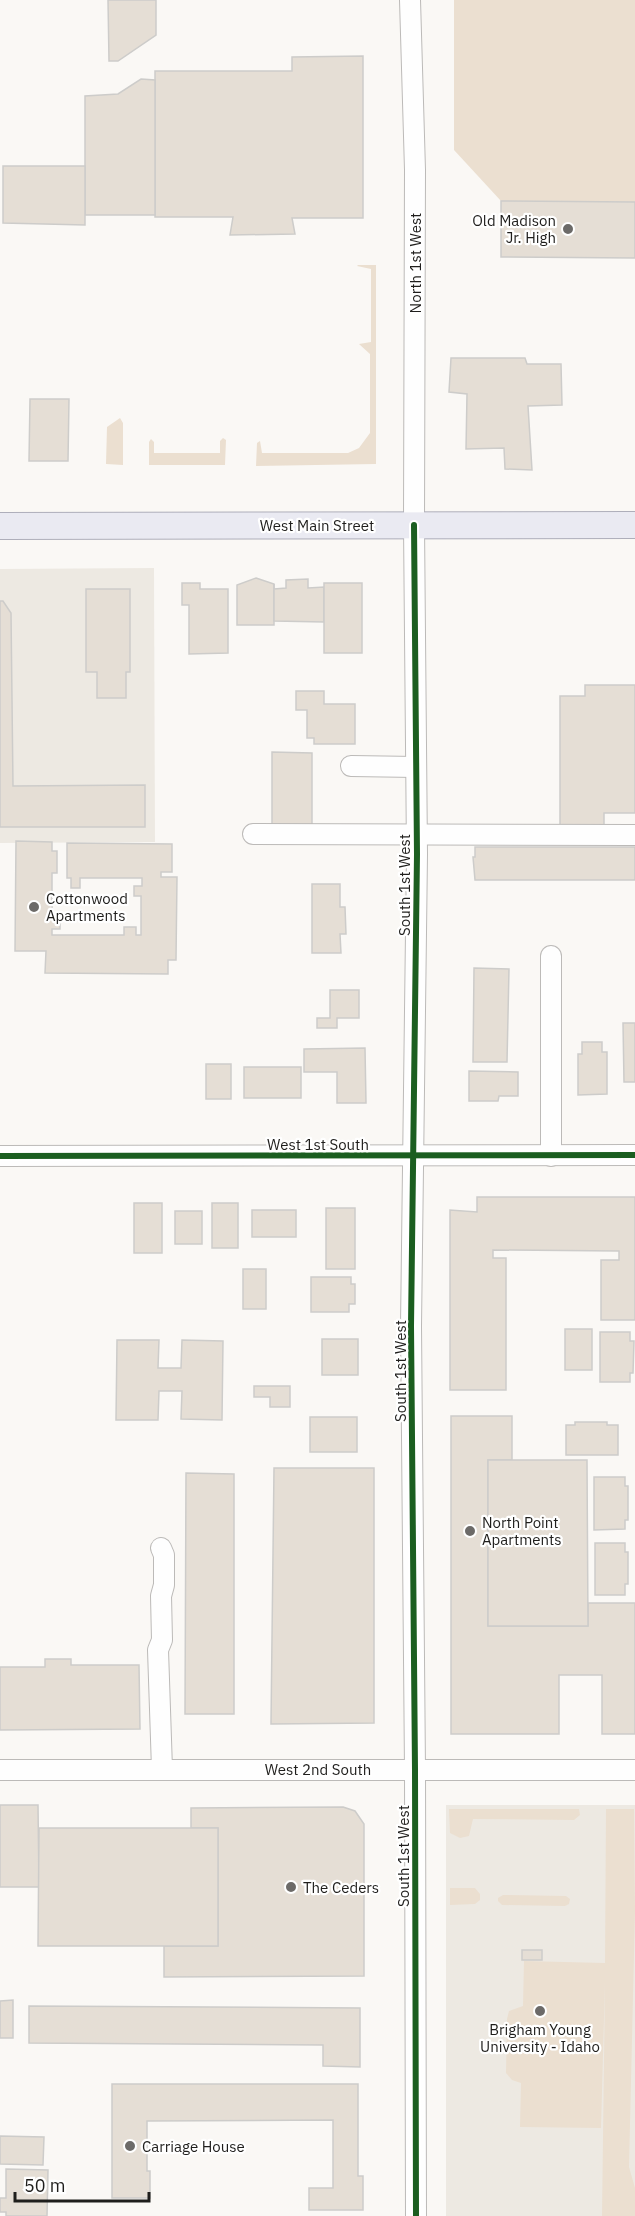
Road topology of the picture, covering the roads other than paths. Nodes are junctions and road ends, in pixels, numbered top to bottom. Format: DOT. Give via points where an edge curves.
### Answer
graph roads {
  1 [pos="410,0"];
  2 [pos="414,525"];
  3 [pos="635,525"];
  4 [pos="0,526"];
  5 [pos="351,766"];
  6 [pos="416,767"];
  7 [pos="253,834"];
  8 [pos="417,834"];
  9 [pos="635,835"];
  10 [pos="551,956"];
  11 [pos="635,1155"];
  12 [pos="0,1156"];
  13 [pos="415,1156"];
  14 [pos="552,1156"];
  15 [pos="161,1548"];
  16 [pos="162,1769"];
  17 [pos="415,1769"];
  18 [pos="0,1770"];
  19 [pos="635,1770"];
  20 [pos="416,2216"];
  1 -- 2 [label="street, North 1st West" via="415,170"];
  2 -- 3 [label="main road, West Main Street"];
  2 -- 4 [label="main road, West Main Street"];
  2 -- 6 [label="street, South 1st West"];
  5 -- 6 [label="street"];
  6 -- 8 [label="street, South 1st West"];
  7 -- 8 [label="street"];
  8 -- 9 [label="street"];
  8 -- 13 [label="street, South 1st West"];
  10 -- 14 [label="street"];
  11 -- 14 [label="street, West 1st South"];
  12 -- 13 [label="street, West 1st South"];
  13 -- 14 [label="street, West 1st South"];
  13 -- 17 [label="street, South 1st West" via="411,1326"];
  15 -- 16 [label="street" via="164,1585 162,1640 158,1650"];
  16 -- 17 [label="street, West 2nd South"];
  16 -- 18 [label="street, West 2nd South"];
  17 -- 19 [label="street, West 2nd South"];
  17 -- 20 [label="street, South 1st West"];
}
